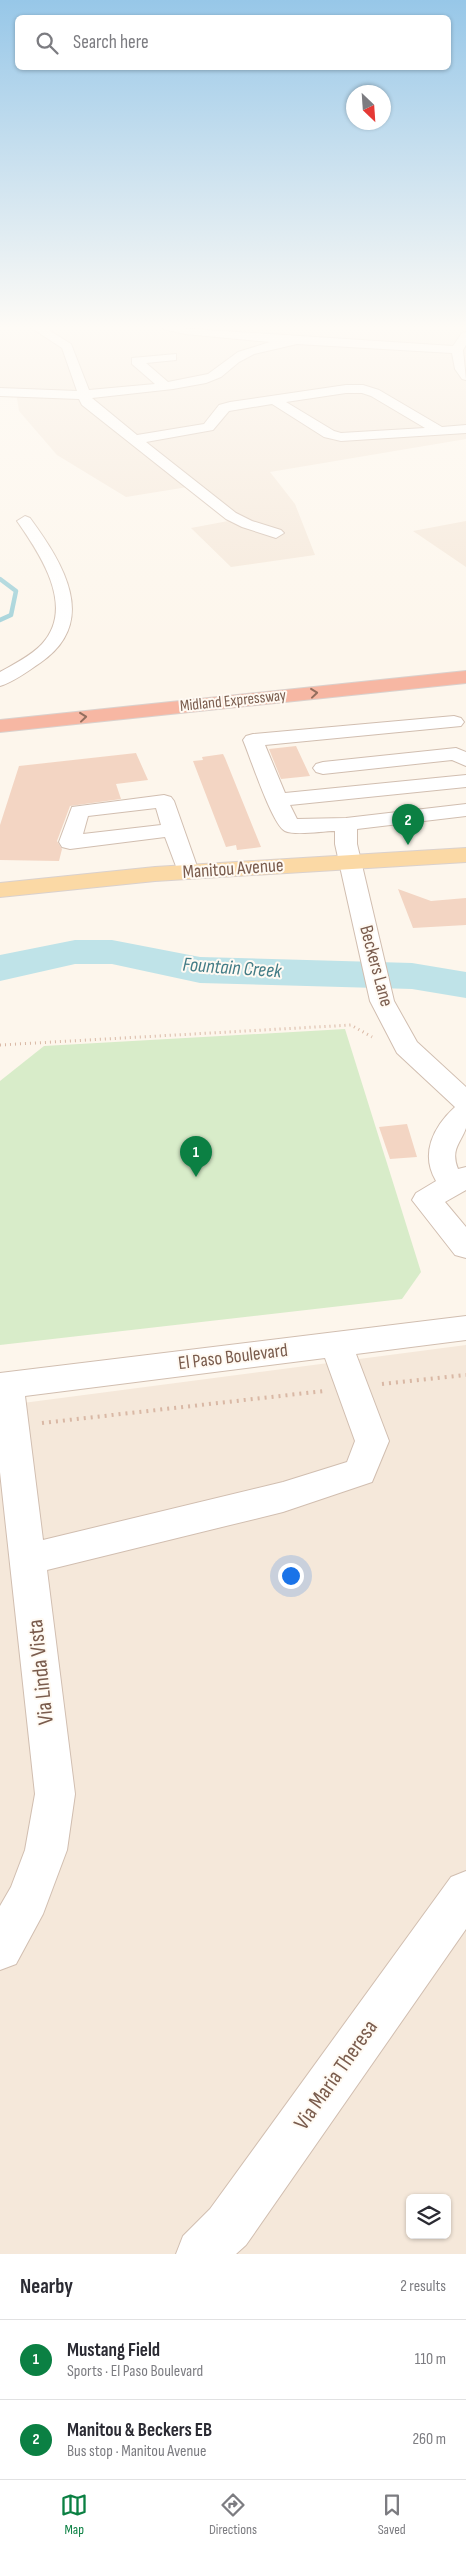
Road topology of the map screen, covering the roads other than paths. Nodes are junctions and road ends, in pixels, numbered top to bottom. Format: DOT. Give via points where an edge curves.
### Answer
graph roads {
  1 [pos="124,432"];
  2 [pos="183,432"];
  3 [pos="326,432"];
  4 [pos="420,432"];
  5 [pos="134,440"];
  6 [pos="26,521"];
  7 [pos="276,533"];
  8 [pos="466,662"];
  9 [pos="408,665"];
  10 [pos="321,676"];
  11 [pos="466,677"];
  12 [pos="0,680"];
  13 [pos="0,709"];
  14 [pos="31,714"];
  15 [pos="454,722"];
  16 [pos="0,726"];
  17 [pos="466,760"];
  18 [pos="323,768"];
  19 [pos="466,781"];
  20 [pos="277,800"];
  21 [pos="466,810"];
  22 [pos="346,824"];
  23 [pos="174,830"];
  24 [pos="466,855"];
  25 [pos="348,862"];
  26 [pos="188,872"];
  27 [pos="0,890"];
  28 [pos="466,1102"];
  29 [pos="466,1112"];
  30 [pos="460,1181"];
  31 [pos="466,1247"];
  32 [pos="466,1328"];
  33 [pos="336,1344"];
  34 [pos="3,1386"];
  35 [pos="11,1500"];
  36 [pos="29,1559"];
  37 [pos="466,1892"];
  38 [pos="0,1948"];
  39 [pos="201,2254"];
  1 -- 5 [label="street"];
  2 -- 5 [label="street"];
  3 -- 4 [label="street" via="341,437"];
  5 -- 7 [label="street" via="231,516"];
  6 -- 12 [label="street" via="58,576 65,613 60,632 47,649"];
  8 -- 10 [label="highway, Midland Expressway"];
  9 -- 10 [label="highway"];
  10 -- 14 [label="highway, Midland Expressway"];
  14 -- 11 [label="highway, Midland Expressway, one-way"];
  13 -- 14 [label="highway, Midland Expressway"];
  14 -- 16 [label="highway, Midland Expressway"];
  15 -- 20 [label="street" via="253,740"];
  17 -- 18 [label="street" via="456,754"];
  19 -- 20 [label="street"];
  20 -- 22 [label="street" via="291,826"];
  21 -- 22 [label="street"];
  22 -- 25 [label="street, Beckers Lane"];
  23 -- 26 [label="street"];
  24 -- 25 [label="main road, Manitou Avenue"];
  25 -- 26 [label="main road, Manitou Avenue"];
  25 -- 28 [label="street, Beckers Lane" via="382,1000 406,1047"];
  26 -- 27 [label="main road, Manitou Avenue"];
  29 -- 30 [label="street" via="453,1123 444,1139 441,1160 446,1176"];
  30 -- 31 [label="street" via="426,1200"];
  32 -- 33 [label="street, El Paso Boulevard"];
  33 -- 34 [label="street, El Paso Boulevard"];
  33 -- 36 [label="street" via="372,1441 360,1472 283,1497"];
  34 -- 35 [label="street, Via Linda Vista" via="13,1428"];
  35 -- 36 [label="street, Via Linda Vista"];
  36 -- 38 [label="street, Via Linda Vista" via="55,1794 46,1850 28,1899"];
  37 -- 39 [label="street, Via Maria Theresa" via="228,2227"];
}
